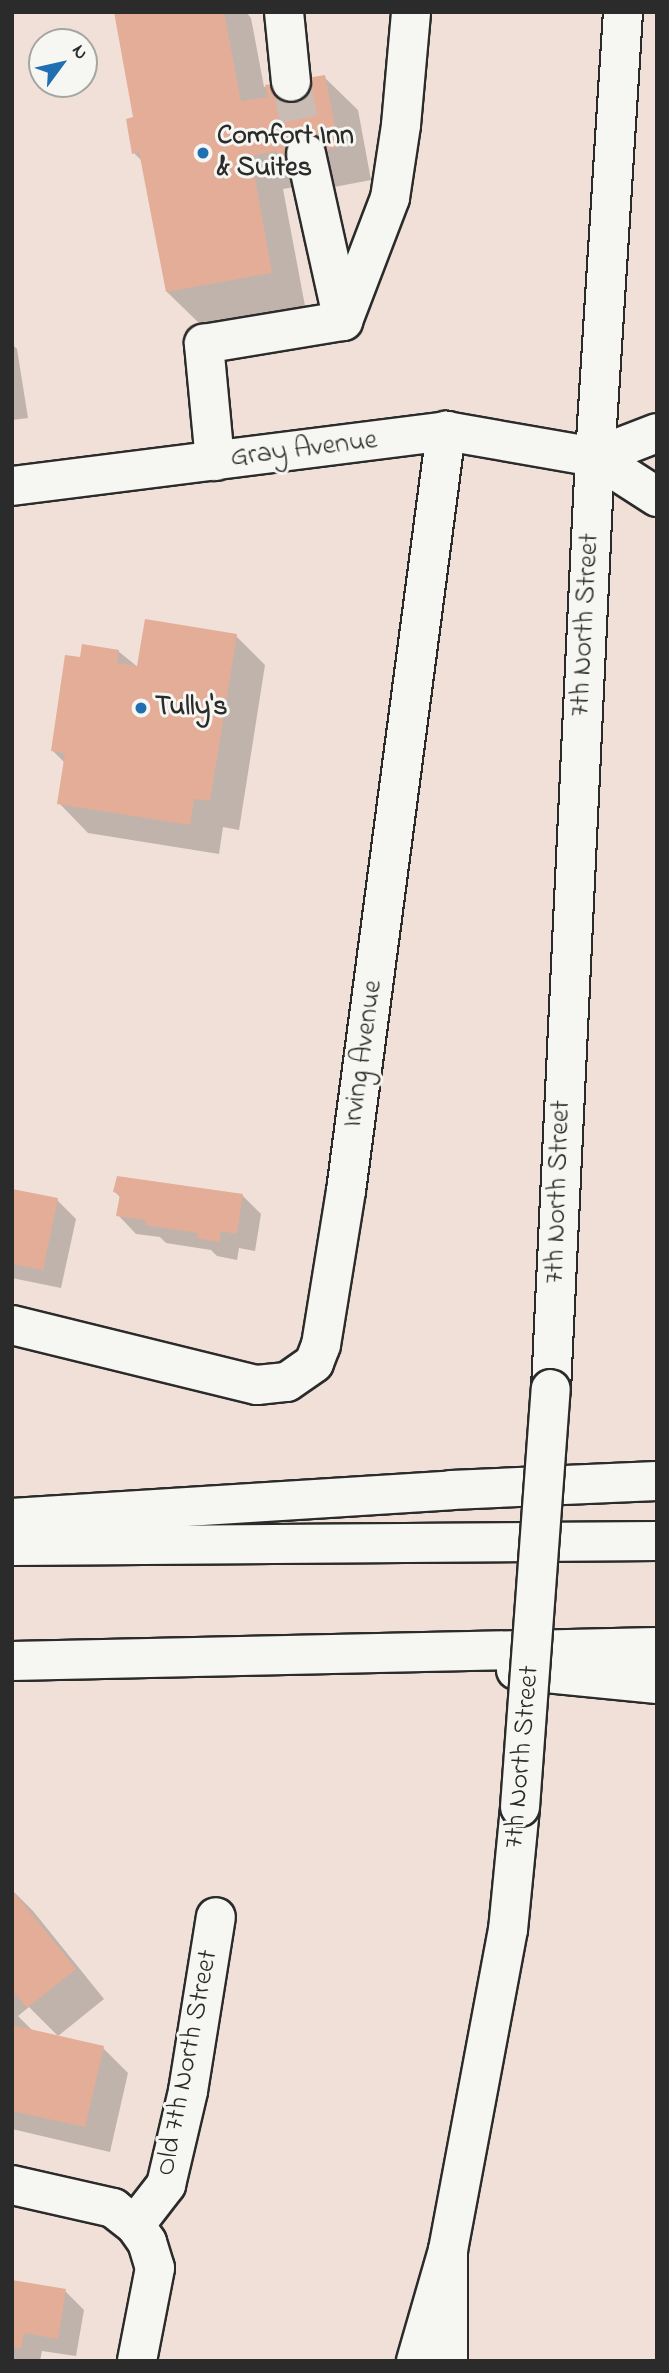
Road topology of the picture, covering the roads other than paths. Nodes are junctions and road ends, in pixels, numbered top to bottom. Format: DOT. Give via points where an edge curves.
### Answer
graph roads {
  1 [pos="284,12"];
  2 [pos="411,12"];
  3 [pos="623,12"];
  4 [pos="291,82"];
  5 [pos="306,153"];
  6 [pos="343,321"];
  7 [pos="446,431"];
  8 [pos="657,433"];
  9 [pos="594,457"];
  10 [pos="215,461"];
  11 [pos="12,486"];
  12 [pos="657,497"];
  13 [pos="12,1325"];
  14 [pos="657,1481"];
  15 [pos="12,1518"];
  16 [pos="657,1541"];
  17 [pos="12,1546"];
  18 [pos="657,1647"];
  19 [pos="330,1652"];
  20 [pos="12,1661"];
  21 [pos="657,1684"];
  22 [pos="216,1917"];
  23 [pos="12,2185"];
  24 [pos="135,2225"];
  25 [pos="448,2250"];
  26 [pos="137,2361"];
  27 [pos="416,2361"];
  28 [pos="448,2361"];
  1 -- 4 [label="main road"];
  2 -- 6 [label="main road" via="390,198"];
  3 -- 9 [label="main road, 7th North Street"];
  5 -- 6 [label="main road"];
  6 -- 10 [label="main road" via="204,344"];
  7 -- 9 [label="main road, Gray Avenue"];
  7 -- 10 [label="main road, Gray Avenue"];
  7 -- 13 [label="main road, Irving Avenue" via="346,1191 321,1345 314,1363 287,1382 257,1385"];
  8 -- 9 [label="main road"];
  9 -- 12 [label="main road"];
  9 -- 25 [label="main road, 7th North Street, bridge" via="551,1389 520,1807 509,1930"];
  10 -- 11 [label="main road, Gray Avenue"];
  14 -- 15 [label="main road"];
  16 -- 17 [label="main road"];
  18 -- 19 [label="main road"];
  19 -- 20 [label="main road"];
  19 -- 21 [label="main road"];
  22 -- 24 [label="main road, Old 7th North Street" via="188,2091 166,2185"];
  23 -- 24 [label="main road" via="113,2208"];
  24 -- 26 [label="main road" via="148,2242 155,2267"];
  25 -- 27 [label="main road, 7th North Street"];
  25 -- 28 [label="main road"];
}
